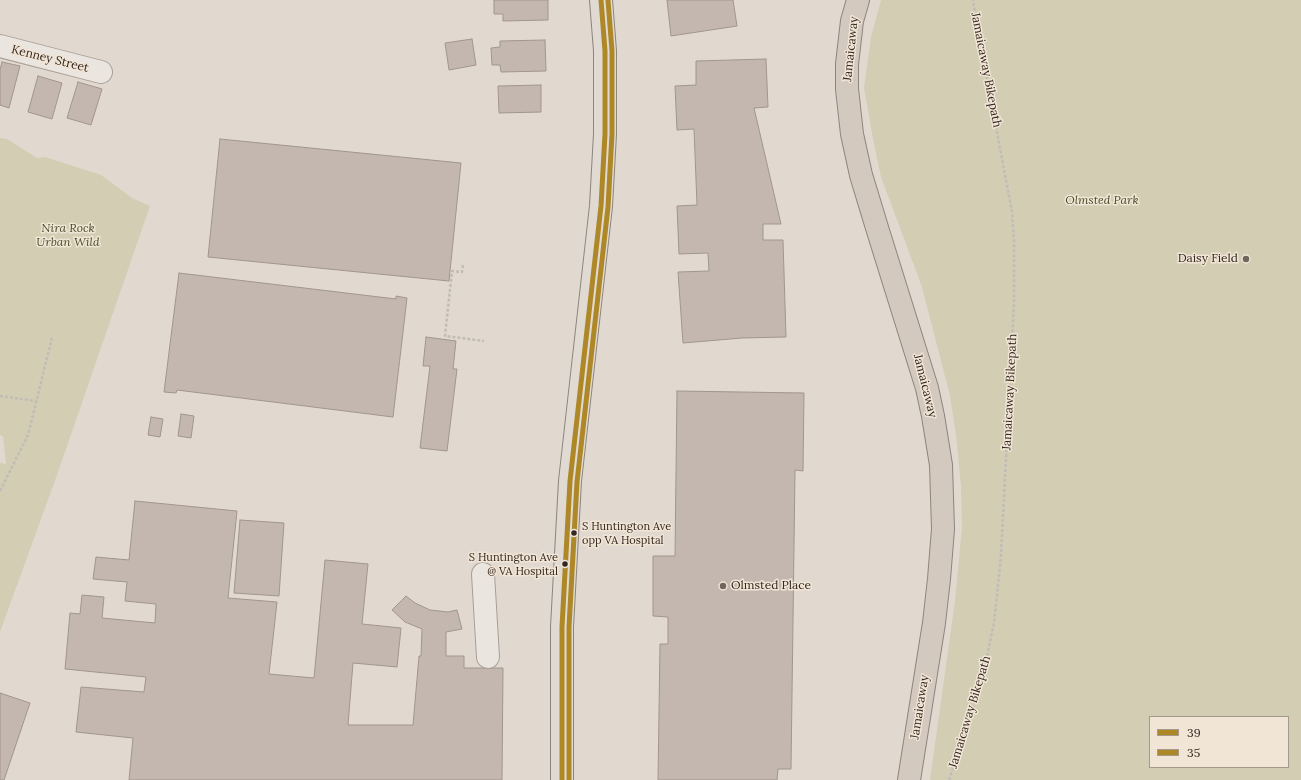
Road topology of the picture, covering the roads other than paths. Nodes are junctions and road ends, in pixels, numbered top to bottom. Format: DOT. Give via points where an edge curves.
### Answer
graph roads {
  1 [pos="601,0"];
  2 [pos="858,0"];
  3 [pos="0,46"];
  4 [pos="101,72"];
  5 [pos="483,574"];
  6 [pos="488,657"];
  7 [pos="562,780"];
  8 [pos="909,780"];
  1 -- 7 [label="main road" via="605,51 605,134 601,206 568,504 562,627"];
  2 -- 8 [label="highway, Jamaicaway" via="852,21 847,64 852,134 863,182 926,381 941,465 943,529 939,580"];
  3 -- 4 [label="street, Kenney Street"];
  5 -- 6 [label="street"];
}
